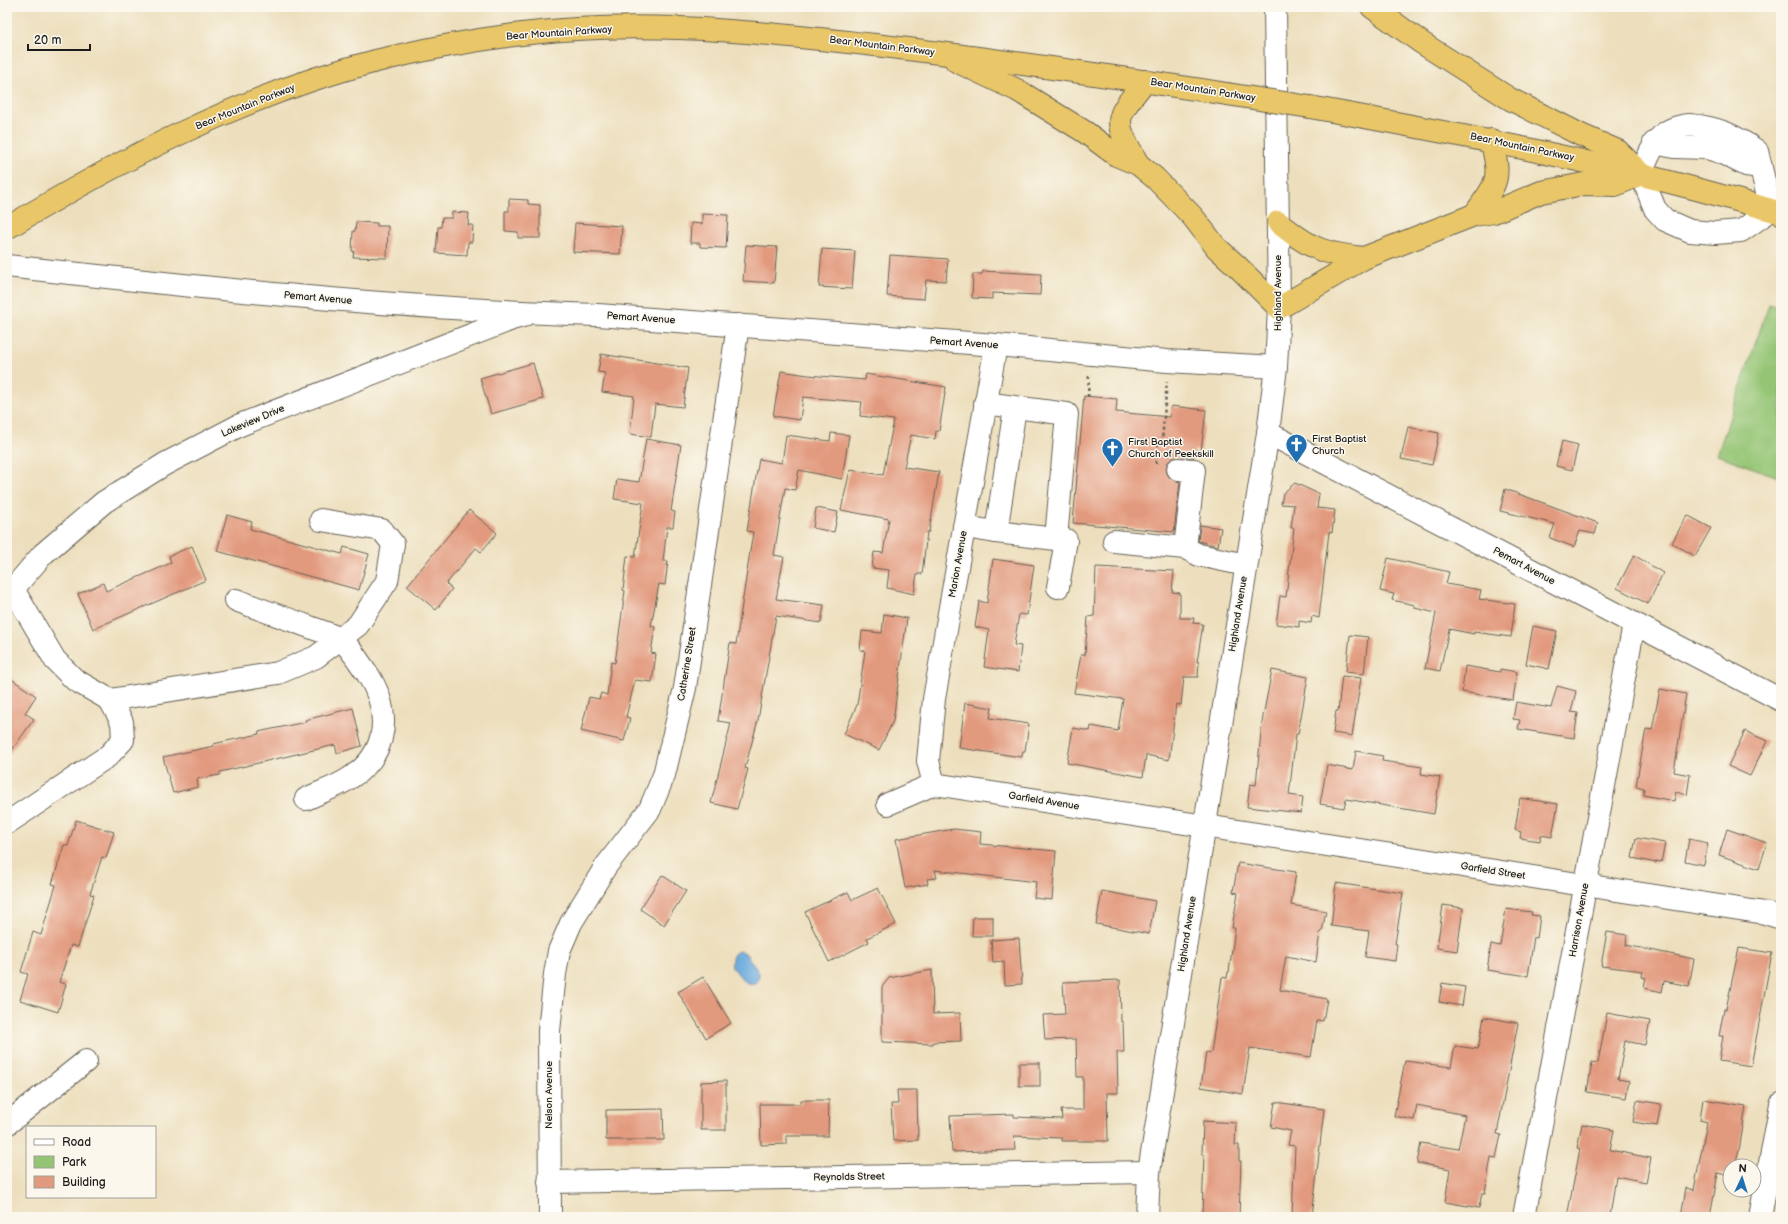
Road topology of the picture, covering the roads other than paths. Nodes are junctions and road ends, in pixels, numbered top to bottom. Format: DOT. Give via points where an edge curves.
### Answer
graph roads {
  1 [pos="1275,7"];
  2 [pos="1372,7"];
  3 [pos="939,53"];
  4 [pos="1145,81"];
  5 [pos="1491,140"];
  6 [pos="1138,164"];
  7 [pos="1642,174"];
  8 [pos="1776,211"];
  9 [pos="1474,215"];
  10 [pos="1278,222"];
  11 [pos="7,228"];
  12 [pos="1364,258"];
  13 [pos="7,266"];
  14 [pos="1279,308"];
  15 [pos="539,313"];
  16 [pos="738,325"];
  17 [pos="996,345"];
  18 [pos="1276,367"];
  19 [pos="986,404"];
  20 [pos="1015,408"];
  21 [pos="1268,432"];
  22 [pos="1178,469"];
  23 [pos="321,520"];
  24 [pos="964,527"];
  25 [pos="996,532"];
  26 [pos="1056,539"];
  27 [pos="1114,540"];
  28 [pos="1185,548"];
  29 [pos="1246,565"];
  30 [pos="1058,587"];
  31 [pos="10,593"];
  32 [pos="236,600"];
  33 [pos="1634,624"];
  34 [pos="340,638"];
  35 [pos="110,700"];
  36 [pos="1781,700"];
  37 [pos="934,784"];
  38 [pos="306,799"];
  39 [pos="888,804"];
  40 [pos="7,823"];
  41 [pos="1204,826"];
  42 [pos="1586,886"];
  43 [pos="1781,918"];
  44 [pos="555,974"];
  45 [pos="86,1062"];
  46 [pos="1781,1104"];
  47 [pos="7,1124"];
  48 [pos="1778,1134"];
  49 [pos="1149,1172"];
  50 [pos="549,1182"];
  51 [pos="550,1217"];
  52 [pos="1147,1217"];
  53 [pos="1524,1217"];
  54 [pos="1760,1217"];
  1 -- 10 [label="street, Highland Avenue"];
  2 -- 7 [label="highway" via="1422,43 1510,98 1618,151"];
  3 -- 4 [label="highway, Bear Mountain Parkway"];
  3 -- 6 [label="highway" via="1017,90 1073,124 1116,155"];
  3 -- 11 [label="highway, Bear Mountain Parkway" via="754,33 648,28 551,31 472,42 375,62 277,93 212,119 130,158"];
  4 -- 5 [label="highway, Bear Mountain Parkway, bridge" via="1310,107"];
  4 -- 6 [label="highway" via="1126,105 1120,121 1124,140"];
  5 -- 7 [label="highway, Bear Mountain Parkway"];
  5 -- 9 [label="highway" via="1498,163 1498,174 1489,194"];
  6 -- 14 [label="highway" via="1193,218 1216,247"];
  7 -- 8 [label="highway, Bear Mountain Parkway"];
  7 -- 8 [label="street" via="1655,209 1665,220 1690,231 1741,231"];
  7 -- 8 [label="street" via="1654,143 1668,131 1677,126 1718,129 1744,141 1757,151"];
  7 -- 9 [label="highway" via="1615,185 1584,184 1541,192 1494,212"];
  9 -- 12 [label="highway"];
  10 -- 12 [label="highway" via="1293,235 1318,250"];
  10 -- 14 [label="street, Highland Avenue"];
  12 -- 14 [label="highway"];
  13 -- 15 [label="street, Pemart Avenue" via="188,287"];
  14 -- 18 [label="street, Highland Avenue"];
  15 -- 16 [label="street, Pemart Avenue"];
  15 -- 31 [label="street, Lakeview Drive" via="512,319 240,425 165,464 104,502 43,554"];
  16 -- 17 [label="street, Pemart Avenue"];
  16 -- 44 [label="street, Catherine Street" via="684,688 664,776 650,809 606,866 571,923 559,951"];
  17 -- 18 [label="street, Pemart Avenue" via="1167,361"];
  17 -- 19 [label="street, Marion Avenue"];
  18 -- 21 [label="street, Highland Avenue"];
  19 -- 20 [label="street"];
  19 -- 24 [label="street, Marion Avenue"];
  20 -- 25 [label="street"];
  20 -- 26 [label="street" via="1067,414"];
  21 -- 29 [label="street, Highland Avenue"];
  21 -- 33 [label="street, Pemart Avenue"];
  22 -- 28 [label="street" via="1194,470"];
  23 -- 34 [label="street" via="382,530 393,544 387,581 358,625"];
  24 -- 25 [label="street"];
  24 -- 37 [label="street, Marion Avenue" via="934,699 928,761"];
  25 -- 26 [label="street"];
  26 -- 30 [label="street" via="1066,540"];
  27 -- 28 [label="street"];
  28 -- 29 [label="street" via="1200,555"];
  29 -- 41 [label="street, Highland Avenue"];
  31 -- 35 [label="street" via="55,660 75,680"];
  32 -- 34 [label="street"];
  33 -- 36 [label="street, Pemart Avenue"];
  33 -- 42 [label="street, Harrison Avenue"];
  34 -- 35 [label="street" via="316,657 278,672"];
  34 -- 38 [label="street" via="376,687 384,716 382,735 376,751 366,766 350,778"];
  35 -- 40 [label="street" via="122,722 123,740 108,756"];
  37 -- 39 [label="street"];
  37 -- 41 [label="street, Garfield Avenue"];
  41 -- 42 [label="street, Garfield Street"];
  41 -- 49 [label="street, Highland Avenue"];
  42 -- 43 [label="street, Garfield Street" via="1765,913"];
  42 -- 53 [label="street, Harrison Avenue"];
  44 -- 50 [label="street, Nelson Avenue" via="549,1032"];
  45 -- 47 [label="street"];
  46 -- 48 [label="street"];
  48 -- 54 [label="street"];
  49 -- 50 [label="street, Reynolds Street"];
  49 -- 52 [label="street, Highland Avenue"];
  50 -- 51 [label="street, Nelson Avenue"];
}
